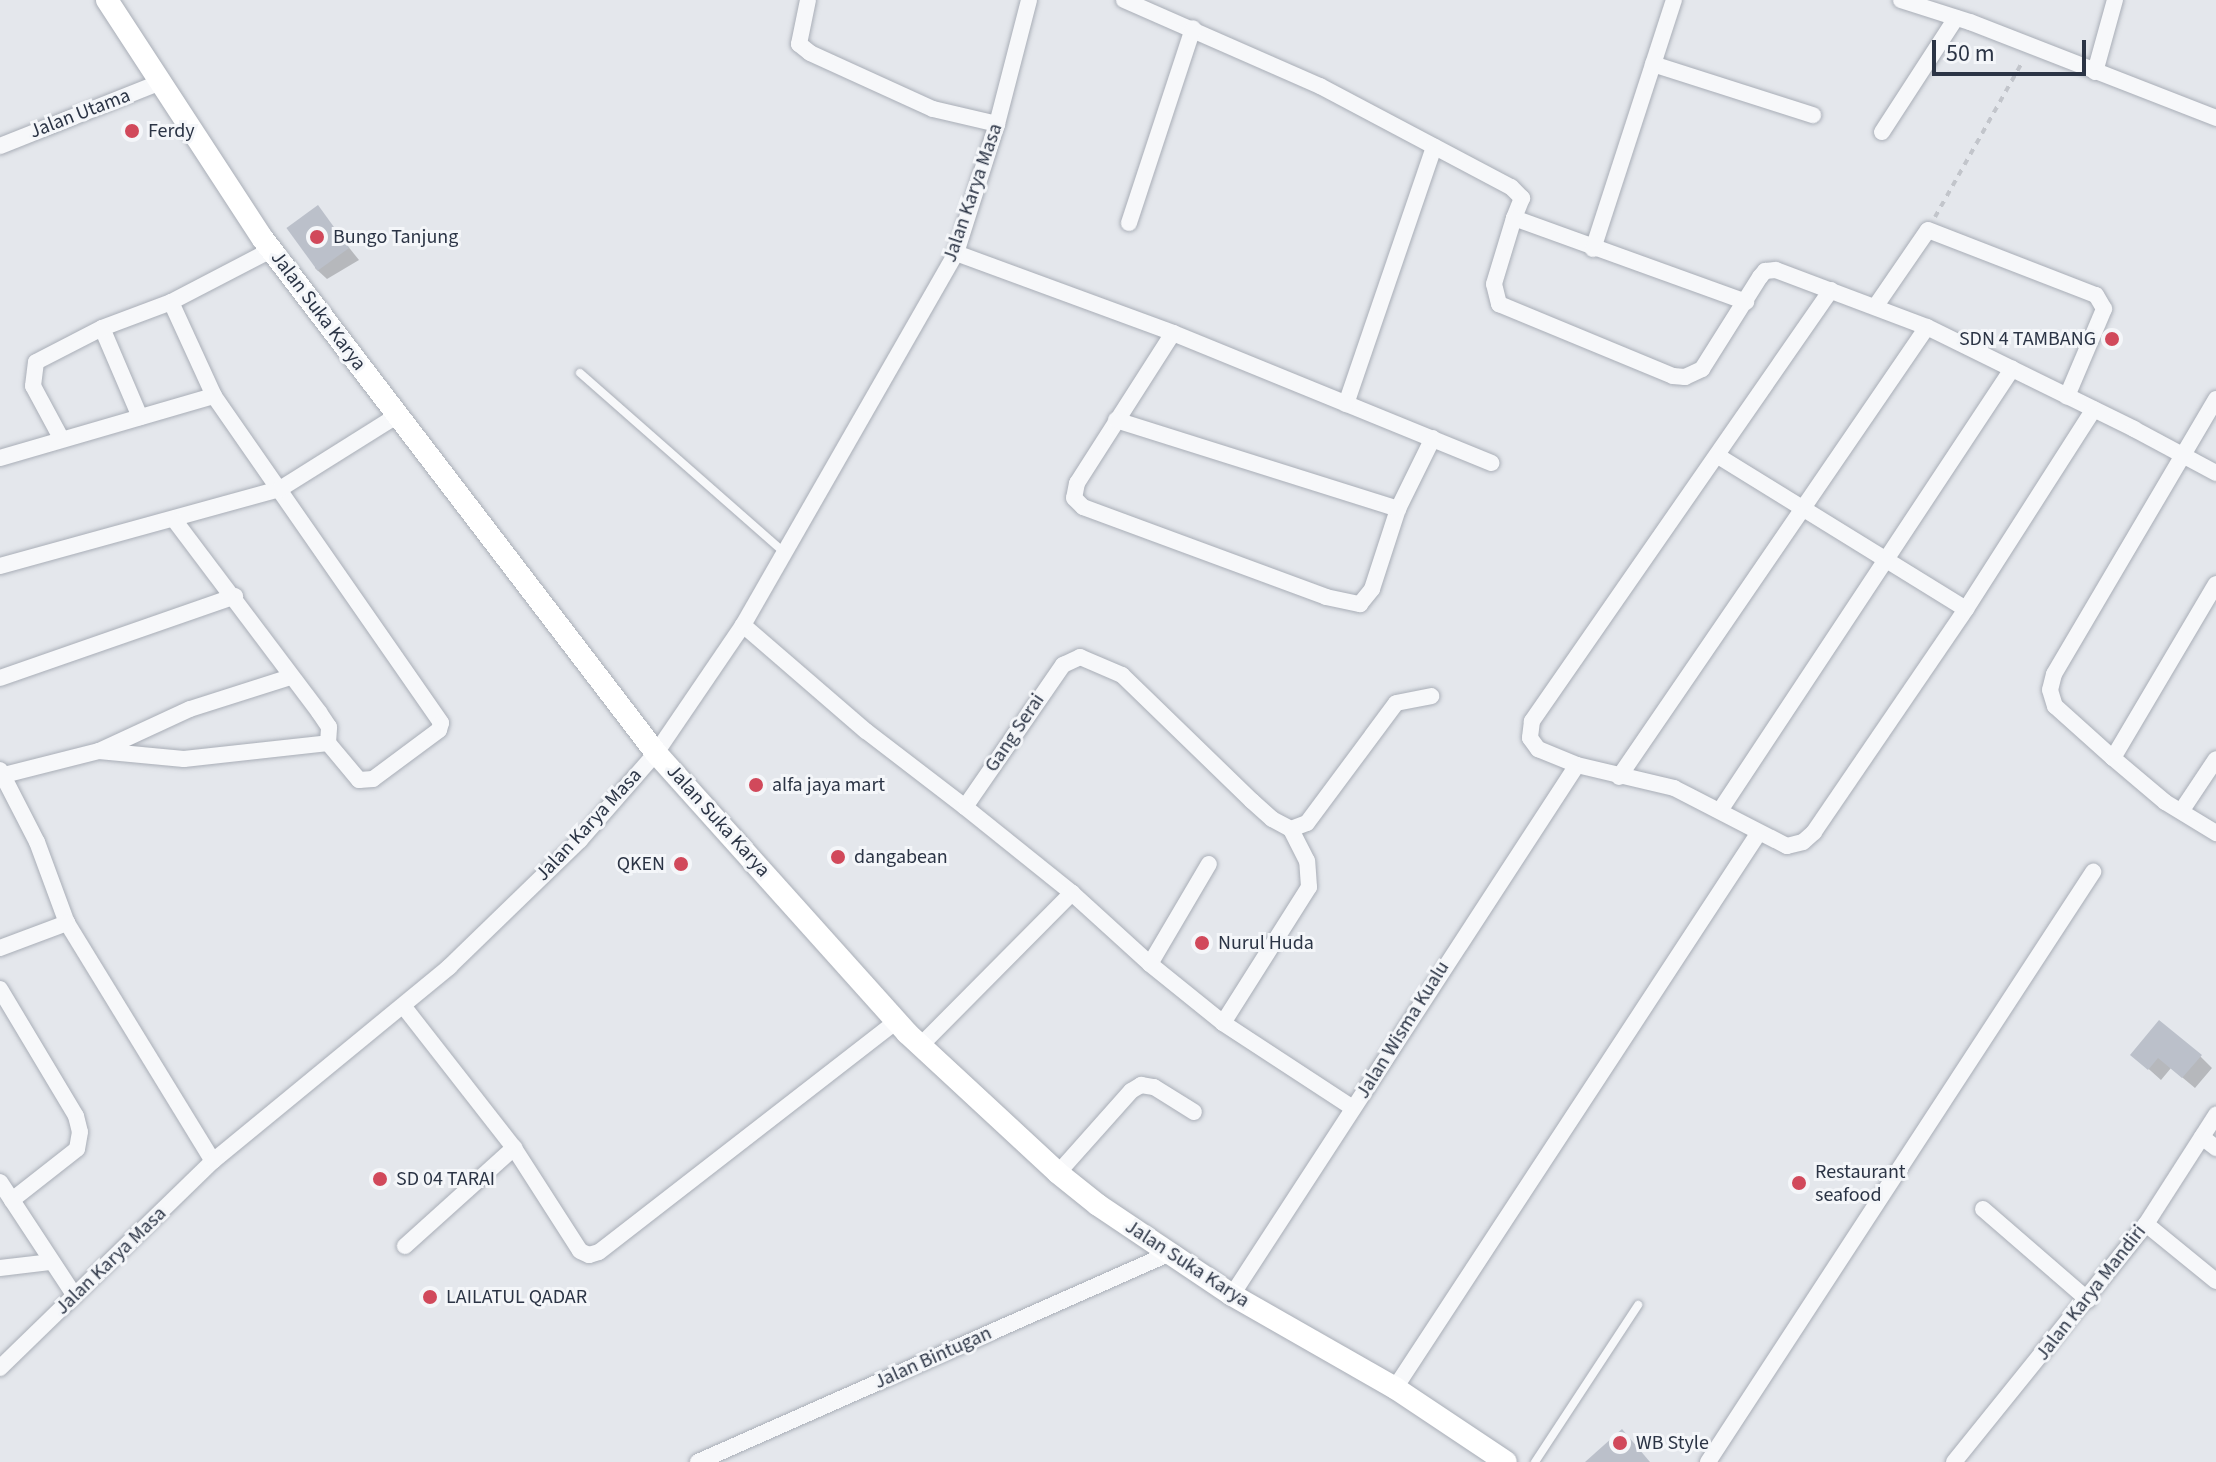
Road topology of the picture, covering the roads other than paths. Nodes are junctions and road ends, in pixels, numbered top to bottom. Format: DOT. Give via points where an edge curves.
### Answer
graph roads {
  1 [pos="107,0"];
  2 [pos="808,0"];
  3 [pos="1029,0"];
  4 [pos="1124,0"];
  5 [pos="1674,0"];
  6 [pos="1901,0"];
  7 [pos="2115,0"];
  8 [pos="1956,18"];
  9 [pos="1193,28"];
  10 [pos="1653,64"];
  11 [pos="2095,72"];
  12 [pos="161,82"];
  13 [pos="1813,115"];
  14 [pos="2216,118"];
  15 [pos="997,124"];
  16 [pos="1882,132"];
  17 [pos="0,146"];
  18 [pos="1434,147"];
  19 [pos="1514,218"];
  20 [pos="1129,223"];
  21 [pos="1593,249"];
  22 [pos="271,250"];
  23 [pos="956,253"];
  24 [pos="1831,290"];
  25 [pos="171,302"];
  26 [pos="1746,302"];
  27 [pos="1875,307"];
  28 [pos="1927,327"];
  29 [pos="102,328"];
  30 [pos="1173,333"];
  31 [pos="2012,369"];
  32 [pos="580,373"];
  33 [pos="214,396"];
  34 [pos="2067,396"];
  35 [pos="2216,399"];
  36 [pos="1346,404"];
  37 [pos="2094,409"];
  38 [pos="398,415"];
  39 [pos="140,417"];
  40 [pos="1116,420"];
  41 [pos="61,438"];
  42 [pos="1433,438"];
  43 [pos="2184,455"];
  44 [pos="1718,456"];
  45 [pos="0,458"];
  46 [pos="1491,463"];
  47 [pos="2216,473"];
  48 [pos="280,489"];
  49 [pos="1398,509"];
  50 [pos="1804,509"];
  51 [pos="175,521"];
  52 [pos="785,553"];
  53 [pos="1886,560"];
  54 [pos="0,566"];
  55 [pos="2216,584"];
  56 [pos="235,596"];
  57 [pos="1966,609"];
  58 [pos="743,625"];
  59 [pos="290,677"];
  60 [pos="0,678"];
  61 [pos="1431,696"];
  62 [pos="328,743"];
  63 [pos="99,751"];
  64 [pos="656,753"];
  65 [pos="2113,758"];
  66 [pos="2216,759"];
  67 [pos="1577,765"];
  68 [pos="1,774"];
  69 [pos="1619,777"];
  70 [pos="965,807"];
  71 [pos="1721,809"];
  72 [pos="2182,810"];
  73 [pos="1291,829"];
  74 [pos="2216,833"];
  75 [pos="1758,834"];
  76 [pos="1209,864"];
  77 [pos="2093,872"];
  78 [pos="1072,893"];
  79 [pos="67,923"];
  80 [pos="0,948"];
  81 [pos="1150,964"];
  82 [pos="0,989"];
  83 [pos="404,1007"];
  84 [pos="896,1022"];
  85 [pos="1223,1023"];
  86 [pos="920,1046"];
  87 [pos="1353,1108"];
  88 [pos="1194,1112"];
  89 [pos="2216,1115"];
  90 [pos="2202,1137"];
  91 [pos="514,1148"];
  92 [pos="2216,1148"];
  93 [pos="213,1161"];
  94 [pos="1058,1173"];
  95 [pos="0,1182"];
  96 [pos="12,1200"];
  97 [pos="1983,1209"];
  98 [pos="2146,1224"];
  99 [pos="405,1246"];
  100 [pos="1168,1254"];
  101 [pos="50,1262"];
  102 [pos="0,1268"];
  103 [pos="2216,1281"];
  104 [pos="1232,1295"];
  105 [pos="75,1296"];
  106 [pos="2088,1300"];
  107 [pos="1638,1305"];
  108 [pos="0,1368"];
  109 [pos="1395,1388"];
  110 [pos="698,1462"];
  111 [pos="1506,1462"];
  112 [pos="1535,1462"];
  113 [pos="1708,1462"];
  114 [pos="1954,1462"];
  1 -- 12 [label="main road, Jalan Suka Karya"];
  2 -- 15 [label="street" via="799,44 810,53 933,109"];
  3 -- 15 [label="street, Jalan Karya Masa"];
  4 -- 9 [label="street"];
  5 -- 10 [label="street"];
  6 -- 8 [label="street"];
  7 -- 11 [label="street"];
  8 -- 11 [label="street"];
  8 -- 16 [label="street"];
  9 -- 18 [label="street" via="1320,86"];
  9 -- 20 [label="street"];
  10 -- 13 [label="street"];
  10 -- 21 [label="street"];
  11 -- 14 [label="street"];
  12 -- 17 [label="street, Jalan Utama"];
  12 -- 22 [label="main road, Jalan Suka Karya"];
  15 -- 23 [label="street, Jalan Karya Masa"];
  18 -- 19 [label="street" via="1516,190 1522,202"];
  18 -- 36 [label="street"];
  19 -- 21 [label="street"];
  19 -- 26 [label="street" via="1494,284 1499,304 1673,376 1702,369"];
  21 -- 26 [label="street"];
  22 -- 25 [label="street"];
  22 -- 38 [label="main road, Jalan Suka Karya"];
  23 -- 30 [label="street"];
  23 -- 52 [label="street, Jalan Karya Masa"];
  24 -- 26 [label="street" via="1770,269"];
  24 -- 27 [label="street"];
  24 -- 44 [label="street"];
  25 -- 29 [label="street"];
  25 -- 33 [label="street"];
  27 -- 28 [label="street"];
  27 -- 34 [label="street" via="1928,230 2101,298 2102,315"];
  28 -- 31 [label="street"];
  28 -- 50 [label="street"];
  29 -- 39 [label="street"];
  29 -- 41 [label="street" via="36,362 33,386"];
  30 -- 36 [label="street"];
  30 -- 40 [label="street"];
  31 -- 34 [label="street"];
  31 -- 53 [label="street"];
  32 -- 52 [label="lane"];
  33 -- 39 [label="street"];
  33 -- 48 [label="street"];
  34 -- 37 [label="street"];
  35 -- 43 [label="street"];
  36 -- 42 [label="street"];
  37 -- 43 [label="street"];
  37 -- 57 [label="street"];
  38 -- 48 [label="street"];
  38 -- 64 [label="main road, Jalan Suka Karya"];
  39 -- 41 [label="street"];
  40 -- 49 [label="street"];
  40 -- 49 [label="street" via="1077,483 1074,498 1083,507 1335,600 1360,604 1371,592"];
  41 -- 45 [label="street"];
  42 -- 46 [label="street"];
  42 -- 49 [label="street"];
  43 -- 47 [label="street"];
  43 -- 65 [label="street" via="2051,683 2055,706"];
  44 -- 50 [label="street"];
  44 -- 67 [label="street" via="1532,721 1530,738 1538,749"];
  48 -- 51 [label="street"];
  48 -- 62 [label="street" via="441,723 439,730 373,779 359,780"];
  50 -- 53 [label="street"];
  50 -- 69 [label="street"];
  51 -- 54 [label="street"];
  51 -- 56 [label="street"];
  52 -- 58 [label="street, Jalan Karya Masa"];
  53 -- 57 [label="street"];
  53 -- 71 [label="street"];
  55 -- 65 [label="street"];
  56 -- 59 [label="street"];
  56 -- 60 [label="street"];
  57 -- 75 [label="street" via="1808,839 1787,846"];
  58 -- 64 [label="street, Jalan Karya Masa"];
  58 -- 70 [label="street"];
  59 -- 62 [label="street" via="329,727"];
  59 -- 63 [label="street" via="190,709"];
  61 -- 73 [label="street" via="1396,703 1307,823"];
  62 -- 63 [label="street" via="184,759"];
  63 -- 68 [label="street"];
  64 -- 83 [label="street, Jalan Karya Masa" via="580,840"];
  64 -- 84 [label="main road, Jalan Suka Karya"];
  65 -- 72 [label="street"];
  66 -- 72 [label="street"];
  67 -- 69 [label="street"];
  67 -- 87 [label="street, Jalan Wisma Kualu"];
  68 -- 79 [label="street" via="37,842"];
  69 -- 71 [label="street" via="1674,788"];
  70 -- 73 [label="street, Gang Serai" via="1063,665 1080,657 1122,675 1252,801"];
  70 -- 78 [label="street"];
  71 -- 75 [label="street"];
  72 -- 74 [label="street"];
  73 -- 85 [label="street" via="1307,861 1309,887"];
  75 -- 109 [label="street"];
  76 -- 81 [label="street"];
  77 -- 113 [label="street"];
  78 -- 81 [label="street"];
  78 -- 86 [label="street"];
  79 -- 80 [label="street"];
  79 -- 93 [label="street"];
  81 -- 85 [label="street"];
  82 -- 96 [label="street" via="76,1116 80,1132 77,1149"];
  83 -- 91 [label="street"];
  83 -- 93 [label="street, Jalan Karya Masa"];
  84 -- 86 [label="main road, Jalan Suka Karya"];
  84 -- 91 [label="street" via="593,1254 580,1251"];
  85 -- 87 [label="street"];
  86 -- 94 [label="main road, Jalan Suka Karya"];
  87 -- 104 [label="street, Jalan Wisma Kualu"];
  88 -- 94 [label="street" via="1154,1087 1141,1085"];
  89 -- 90 [label="street, Jalan Karya Mandiri"];
  90 -- 92 [label="street"];
  90 -- 98 [label="street, Jalan Karya Mandiri"];
  91 -- 99 [label="street"];
  93 -- 105 [label="street, Jalan Karya Masa"];
  94 -- 100 [label="main road, Jalan Suka Karya"];
  95 -- 96 [label="street"];
  96 -- 101 [label="street"];
  97 -- 106 [label="street"];
  98 -- 103 [label="street"];
  98 -- 106 [label="street, Jalan Karya Mandiri"];
  100 -- 104 [label="main road, Jalan Suka Karya"];
  100 -- 110 [label="street, Jalan Bintugan"];
  101 -- 102 [label="street"];
  101 -- 105 [label="street"];
  104 -- 109 [label="main road, Jalan Suka Karya"];
  105 -- 108 [label="street, Jalan Karya Masa"];
  106 -- 114 [label="street, Jalan Karya Mandiri"];
  107 -- 112 [label="lane"];
  109 -- 111 [label="main road, Jalan Suka Karya"];
}
